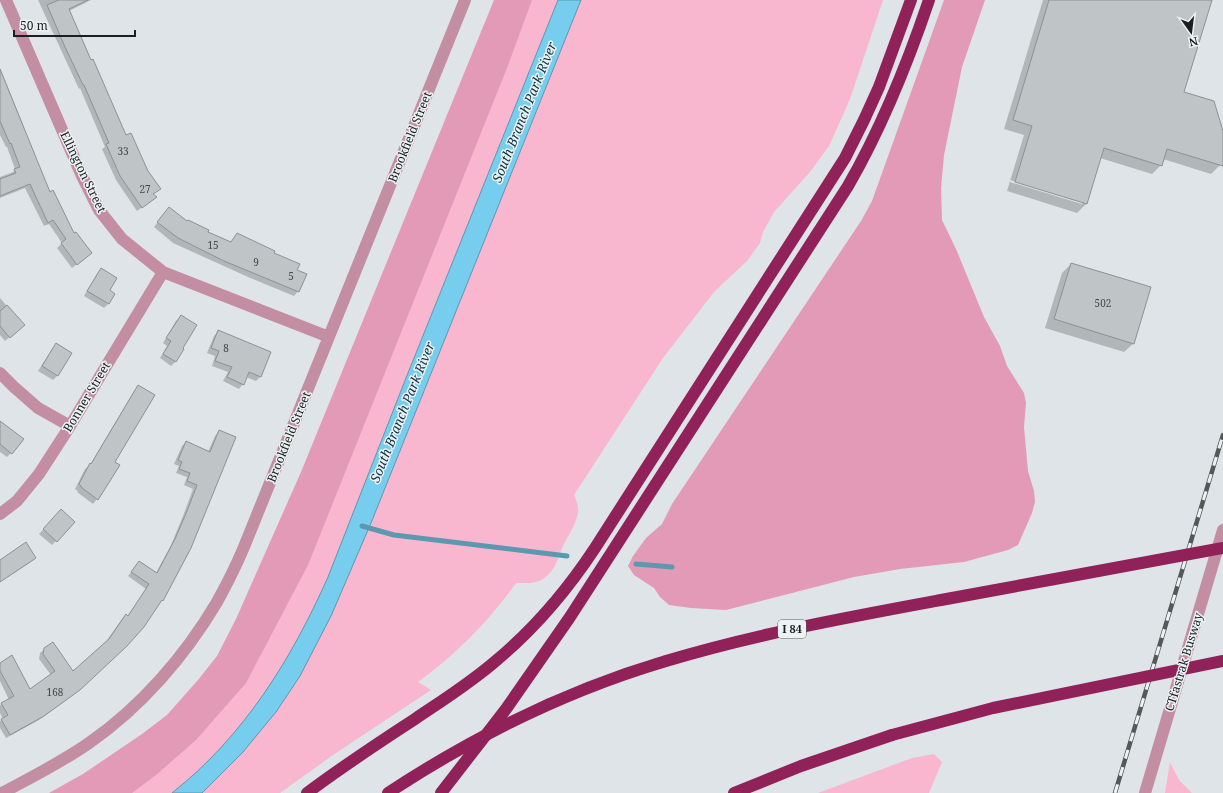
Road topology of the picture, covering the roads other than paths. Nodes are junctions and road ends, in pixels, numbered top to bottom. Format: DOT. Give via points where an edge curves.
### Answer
graph roads {
  1 [pos="6,0"];
  2 [pos="911,0"];
  3 [pos="930,0"];
  4 [pos="463,1"];
  5 [pos="162,272"];
  6 [pos="329,337"];
  7 [pos="0,373"];
  8 [pos="70,426"];
  9 [pos="0,514"];
  10 [pos="1223,530"];
  11 [pos="1223,548"];
  12 [pos="1223,661"];
  13 [pos="2,793"];
  14 [pos="307,793"];
  15 [pos="388,793"];
  16 [pos="441,793"];
  17 [pos="734,793"];
  18 [pos="1145,793"];
  1 -- 5 [label="street, Ellington Street" via="99,210 122,239"];
  2 -- 14 [label="highway" via="879,87 845,158 572,581 536,624 498,660"];
  3 -- 16 [label="highway" via="892,98 848,186 581,600 506,709"];
  4 -- 6 [label="street, Brookfield Street"];
  5 -- 6 [label="street, Ellington Street"];
  5 -- 8 [label="street, Bonner Street"];
  6 -- 13 [label="street, Brookfield Street" via="244,547 217,602 183,652 118,721 63,760"];
  7 -- 8 [label="street" via="38,408"];
  8 -- 9 [label="street, Bonner Street" via="39,474 17,501"];
  10 -- 18 [label="street, CTfastrak Busway"];
  11 -- 15 [label="highway, I 84, bridge" via="809,625 664,661 614,678 525,716 454,753"];
  12 -- 17 [label="highway, bridge" via="993,708 892,735"];
}
